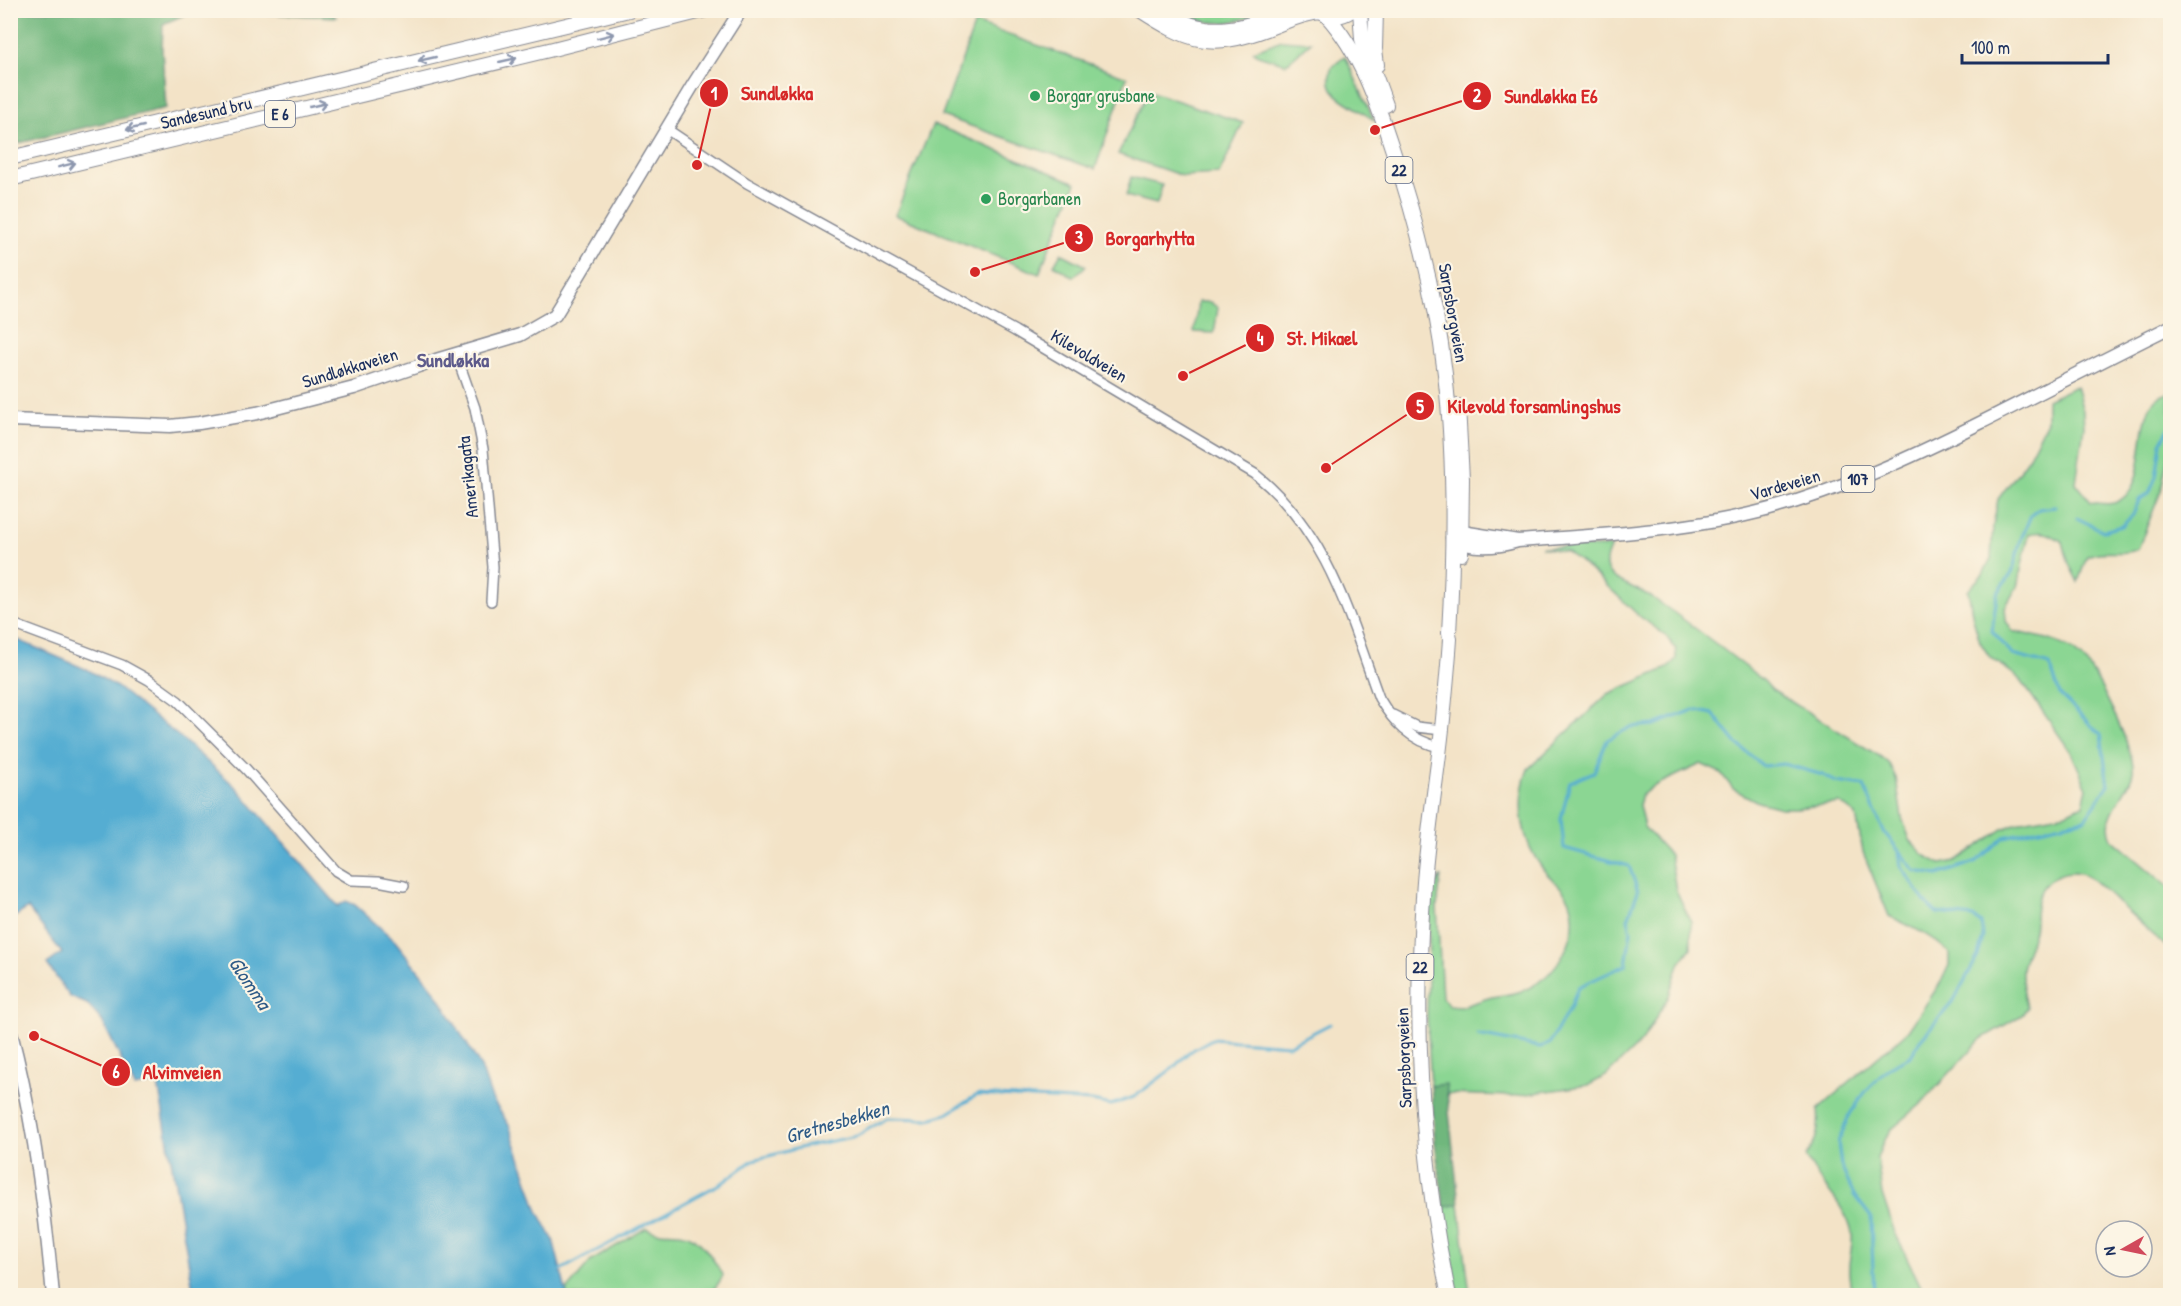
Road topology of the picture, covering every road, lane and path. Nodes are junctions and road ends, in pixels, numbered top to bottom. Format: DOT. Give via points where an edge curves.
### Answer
graph roads {
  1 [pos="629,10"];
  2 [pos="706,10"];
  3 [pos="741,10"];
  4 [pos="1140,10"];
  5 [pos="1166,10"];
  6 [pos="1282,10"];
  7 [pos="1352,10"];
  8 [pos="1360,10"];
  9 [pos="1376,10"];
  10 [pos="1321,13"];
  11 [pos="1387,108"];
  12 [pos="668,130"];
  13 [pos="10,158"];
  14 [pos="10,179"];
  15 [pos="2170,327"];
  16 [pos="456,354"];
  17 [pos="10,420"];
  18 [pos="1458,538"];
  19 [pos="491,602"];
  20 [pos="10,623"];
  21 [pos="1386,710"];
  22 [pos="1442,730"];
  23 [pos="1440,747"];
  24 [pos="404,886"];
  25 [pos="10,1029"];
  26 [pos="53,1296"];
  27 [pos="1449,1296"];
  1 -- 13 [label="highway, Sandesund bru / E 6, one-way"];
  14 -- 2 [label="highway, Sandesund bru / E 6, one-way"];
  3 -- 12 [label="main road, Sundløkkaveien"];
  4 -- 10 [label="highway" via="1187,37 1221,41"];
  5 -- 6 [label="highway" via="1180,21 1208,30 1242,26"];
  7 -- 10 [label="highway" via="1341,16"];
  8 -- 11 [label="highway, Sarpsborgveien / 22" via="1362,39"];
  9 -- 11 [label="highway, 22" via="1375,58"];
  10 -- 18 [label="highway, Sarpsborgveien / 22" via="1336,27 1355,56 1381,115 1425,261 1449,406"];
  11 -- 18 [label="highway, Sarpsborgveien / 22" via="1427,237 1447,329 1460,428"];
  12 -- 16 [label="main road, Sundløkkaveien" via="555,315 520,335"];
  12 -- 21 [label="street, Kilevoldveien" via="751,186 1015,331 1278,492 1317,543"];
  15 -- 18 [label="main road, Vardeveien / 107" via="1914,456 1832,490 1770,509 1678,528 1508,544 1483,546"];
  16 -- 17 [label="main road, Sundløkkaveien" via="354,388 257,413 199,423 151,426"];
  16 -- 19 [label="street, Amerikagata" via="475,408 483,449 493,567"];
  18 -- 22 [label="highway, Sarpsborgveien / 22"];
  20 -- 24 [label="street" via="122,665 149,680 178,701 246,769 336,871 351,880"];
  21 -- 22 [label="street" via="1417,727"];
  21 -- 23 [label="street, Kilevoldveien" via="1413,737"];
  22 -- 23 [label="highway, Sarpsborgveien / 22"];
  23 -- 27 [label="highway, Sarpsborgveien / 22" via="1423,894 1419,1017 1426,1143"];
  25 -- 26 [label="main road" via="35,1156"];
}
